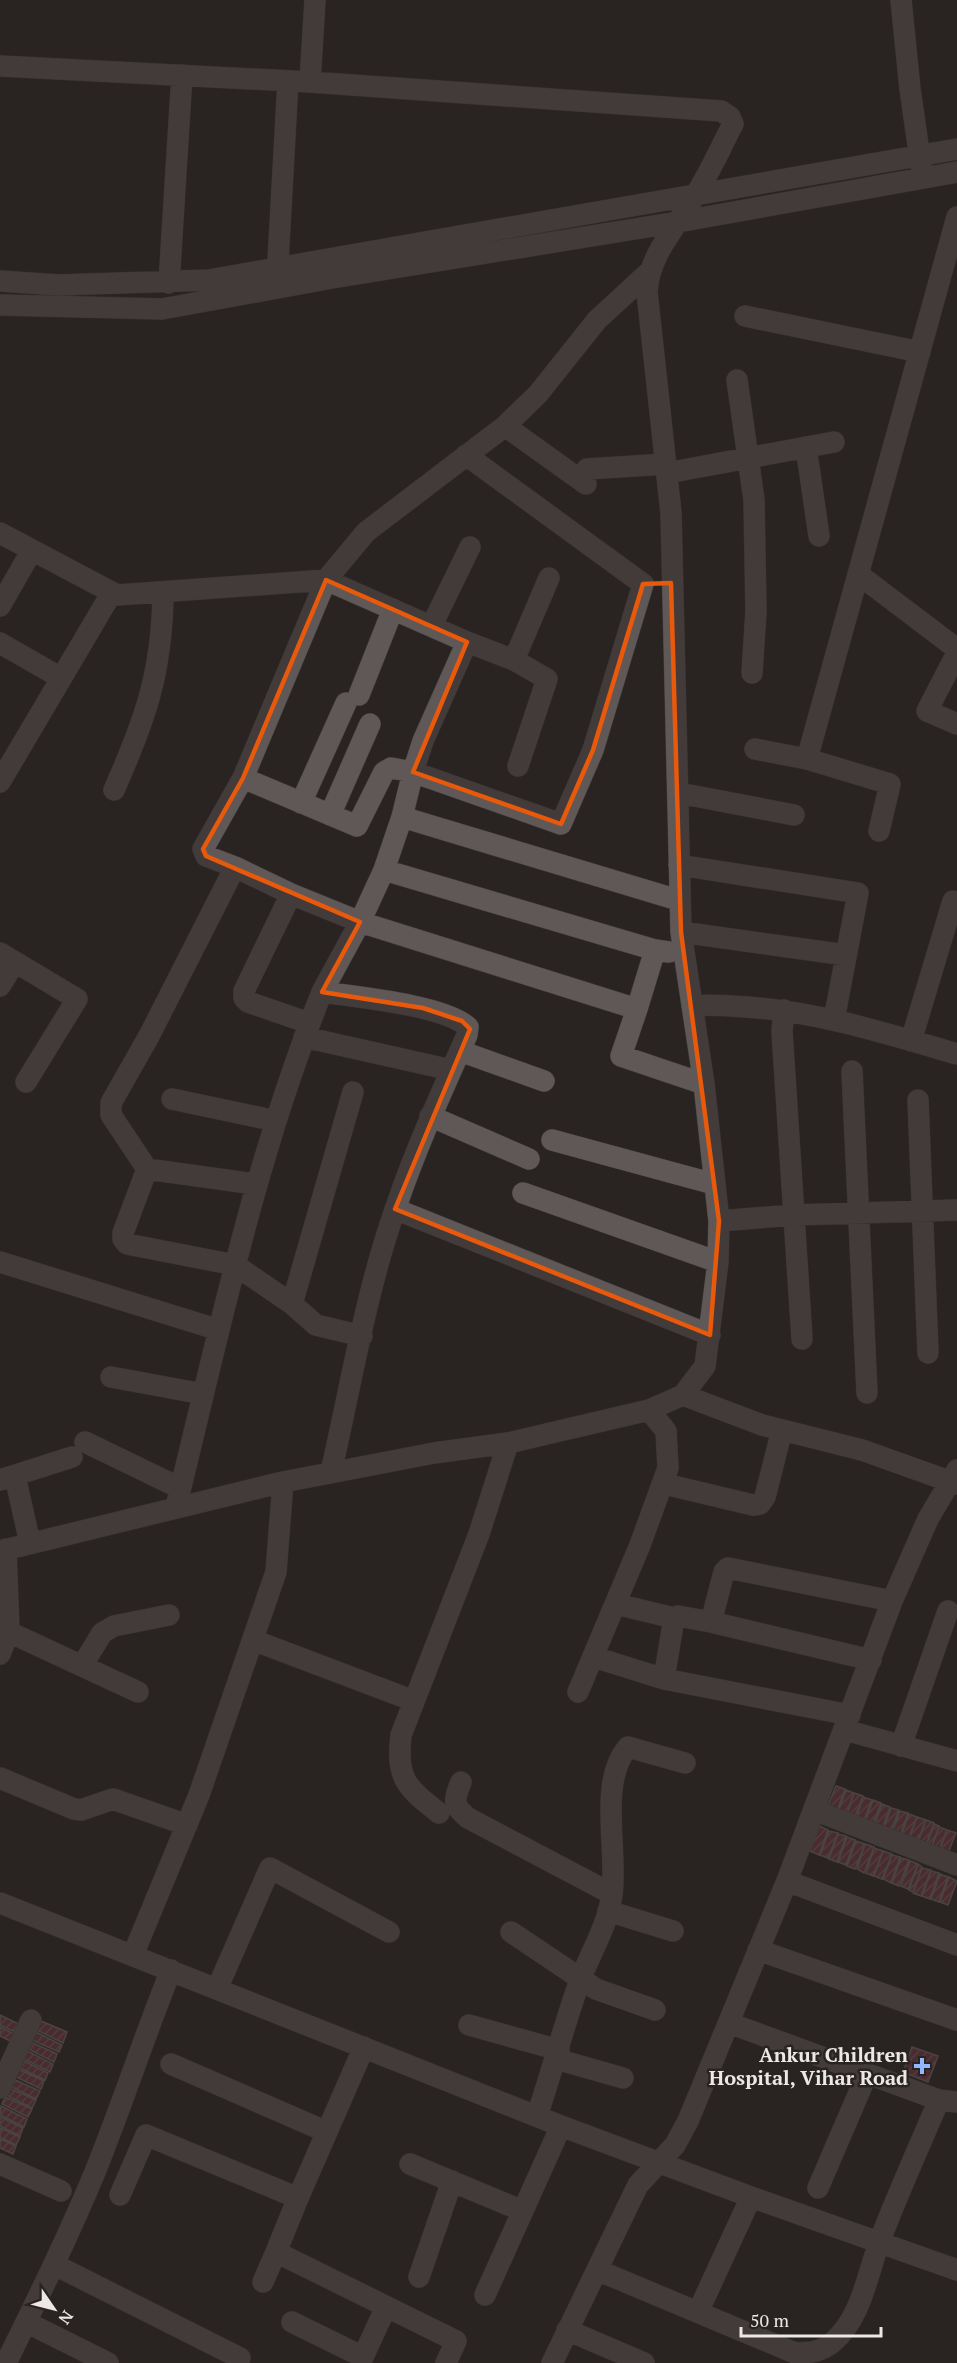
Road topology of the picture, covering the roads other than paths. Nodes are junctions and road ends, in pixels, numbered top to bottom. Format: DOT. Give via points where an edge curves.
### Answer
graph roads {
  1 [pos="315,0"];
  2 [pos="901,0"];
  3 [pos="0,66"];
  4 [pos="182,75"];
  5 [pos="288,81"];
  6 [pos="310,82"];
  7 [pos="957,149"];
  8 [pos="919,154"];
  9 [pos="957,171"];
  10 [pos="923,177"];
  11 [pos="697,193"];
  12 [pos="957,217"];
  13 [pos="678,222"];
  14 [pos="276,266"];
  15 [pos="648,273"];
  16 [pos="0,281"];
  17 [pos="170,283"];
  18 [pos="43,284"];
  19 [pos="278,289"];
  20 [pos="0,305"];
  21 [pos="41,308"];
  22 [pos="745,316"];
  23 [pos="920,352"];
  24 [pos="737,380"];
  25 [pos="504,426"];
  26 [pos="834,442"];
  27 [pos="806,447"];
  28 [pos="466,455"];
  29 [pos="748,460"];
  30 [pos="666,469"];
  31 [pos="0,533"];
  32 [pos="819,536"];
  33 [pos="470,547"];
  34 [pos="32,550"];
  35 [pos="858,574"];
  36 [pos="549,578"];
  37 [pos="326,580"];
  38 [pos="671,583"];
  39 [pos="643,584"];
  40 [pos="111,594"];
  41 [pos="163,594"];
  42 [pos="0,606"];
  43 [pos="393,609"];
  44 [pos="432,626"];
  45 [pos="467,642"];
  46 [pos="0,643"];
  47 [pos="957,651"];
  48 [pos="514,660"];
  49 [pos="752,673"];
  50 [pos="61,678"];
  51 [pos="957,723"];
  52 [pos="370,724"];
  53 [pos="755,749"];
  54 [pos="807,759"];
  55 [pos="518,766"];
  56 [pos="413,772"];
  57 [pos="243,778"];
  58 [pos="0,782"];
  59 [pos="114,790"];
  60 [pos="679,793"];
  61 [pos="301,803"];
  62 [pos="330,815"];
  63 [pos="794,815"];
  64 [pos="402,817"];
  65 [pos="879,831"];
  66 [pos="679,865"];
  67 [pos="235,867"];
  68 [pos="384,870"];
  69 [pos="291,894"];
  70 [pos="678,900"];
  71 [pos="953,901"];
  72 [pos="360,922"];
  73 [pos="682,943"];
  74 [pos="655,950"];
  75 [pos="846,955"];
  76 [pos="7,958"];
  77 [pos="0,986"];
  78 [pos="322,992"];
  79 [pos="692,1006"];
  80 [pos="637,1009"];
  81 [pos="783,1010"];
  82 [pos="834,1020"];
  83 [pos="306,1030"];
  84 [pos="912,1041"];
  85 [pos="957,1054"];
  86 [pos="456,1061"];
  87 [pos="852,1071"];
  88 [pos="544,1081"];
  89 [pos="26,1082"];
  90 [pos="704,1084"];
  91 [pos="353,1092"];
  92 [pos="172,1099"];
  93 [pos="918,1100"];
  94 [pos="430,1116"];
  95 [pos="276,1121"];
  96 [pos="552,1140"];
  97 [pos="529,1159"];
  98 [pos="147,1169"];
  99 [pos="255,1184"];
  100 [pos="714,1184"];
  101 [pos="523,1193"];
  102 [pos="395,1209"];
  103 [pos="922,1210"];
  104 [pos="957,1210"];
  105 [pos="860,1213"];
  106 [pos="793,1215"];
  107 [pos="719,1221"];
  108 [pos="0,1262"];
  109 [pos="718,1262"];
  110 [pos="235,1265"];
  111 [pos="292,1304"];
  112 [pos="219,1329"];
  113 [pos="710,1335"];
  114 [pos="362,1336"];
  115 [pos="802,1339"];
  116 [pos="928,1353"];
  117 [pos="111,1377"];
  118 [pos="867,1393"];
  119 [pos="203,1394"];
  120 [pos="683,1395"];
  121 [pos="650,1410"];
  122 [pos="782,1430"];
  123 [pos="508,1443"];
  124 [pos="331,1472"];
  125 [pos="8,1478"];
  126 [pos="955,1478"];
  127 [pos="284,1482"];
  128 [pos="673,1486"];
  129 [pos="178,1497"];
  130 [pos="30,1543"];
  131 [pos="3,1550"];
  132 [pos="892,1601"];
  133 [pos="616,1604"];
  134 [pos="948,1611"];
  135 [pos="169,1615"];
  136 [pos="674,1618"];
  137 [pos="711,1622"];
  138 [pos="9,1632"];
  139 [pos="253,1640"];
  140 [pos="0,1654"];
  141 [pos="594,1658"];
  142 [pos="871,1660"];
  143 [pos="82,1666"];
  144 [pos="664,1679"];
  145 [pos="138,1692"];
  146 [pos="578,1692"];
  147 [pos="414,1701"];
  148 [pos="848,1722"];
  149 [pos="901,1746"];
  150 [pos="957,1761"];
  151 [pos="685,1763"];
  152 [pos="0,1778"];
  153 [pos="461,1782"];
  154 [pos="814,1810"];
  155 [pos="439,1813"];
  156 [pos="187,1825"];
  157 [pos="957,1865"];
  158 [pos="787,1881"];
  159 [pos="0,1903"];
  160 [pos="610,1903"];
  161 [pos="673,1931"];
  162 [pos="389,1932"];
  163 [pos="511,1932"];
  164 [pos="957,1945"];
  165 [pos="758,1950"];
  166 [pos="133,1956"];
  167 [pos="171,1970"];
  168 [pos="580,1980"];
  169 [pos="217,1989"];
  170 [pos="655,2010"];
  171 [pos="31,2020"];
  172 [pos="957,2020"];
  173 [pos="729,2023"];
  174 [pos="469,2025"];
  175 [pos="364,2047"];
  176 [pos="557,2055"];
  177 [pos="171,2064"];
  178 [pos="867,2074"];
  179 [pos="623,2078"];
  180 [pos="0,2088"];
  181 [pos="948,2101"];
  182 [pos="537,2116"];
  183 [pos="561,2126"];
  184 [pos="327,2132"];
  185 [pos="662,2162"];
  186 [pos="0,2164"];
  187 [pos="410,2164"];
  188 [pos="452,2181"];
  189 [pos="818,2188"];
  190 [pos="61,2191"];
  191 [pos="120,2195"];
  192 [pos="751,2197"];
  193 [pos="298,2198"];
  194 [pos="523,2211"];
  195 [pos="879,2243"];
  196 [pos="276,2252"];
  197 [pos="54,2265"];
  198 [pos="597,2270"];
  199 [pos="957,2270"];
  200 [pos="419,2277"];
  201 [pos="263,2282"];
  202 [pos="485,2295"];
  203 [pos="386,2307"];
  204 [pos="698,2312"];
  205 [pos="26,2322"];
  206 [pos="292,2322"];
  207 [pos="567,2330"];
  208 [pos="240,2358"];
  209 [pos="362,2360"];
  210 [pos="636,2361"];
  211 [pos="6,2363"];
  212 [pos="108,2363"];
  213 [pos="446,2363"];
  214 [pos="552,2363"];
  1 -- 6 [label="street"];
  2 -- 8 [label="street"];
  3 -- 4 [label="street"];
  4 -- 5 [label="street"];
  4 -- 17 [label="street"];
  5 -- 6 [label="street"];
  5 -- 14 [label="street"];
  6 -- 11 [label="street" via="721,111 733,124"];
  7 -- 8 [label="street"];
  8 -- 10 [label="street"];
  8 -- 11 [label="street"];
  9 -- 10 [label="street"];
  10 -- 13 [label="street"];
  11 -- 13 [label="street"];
  11 -- 14 [label="street"];
  12 -- 23 [label="street"];
  13 -- 15 [label="street"];
  13 -- 19 [label="street"];
  14 -- 17 [label="street" via="209,280"];
  14 -- 19 [label="street"];
  15 -- 25 [label="street" via="597,320 538,394"];
  15 -- 30 [label="street"];
  16 -- 18 [label="street"];
  17 -- 18 [label="street"];
  18 -- 21 [label="street"];
  19 -- 21 [label="street" via="162,309"];
  20 -- 21 [label="street"];
  22 -- 23 [label="street"];
  23 -- 35 [label="street"];
  24 -- 29 [label="street"];
  25 -- 28 [label="street"];
  25 -- 30 [label="street" via="586,477"];
  26 -- 27 [label="street"];
  27 -- 29 [label="street"];
  27 -- 32 [label="street"];
  28 -- 37 [label="street" via="366,532"];
  28 -- 39 [label="street"];
  29 -- 30 [label="street"];
  29 -- 49 [label="street" via="757,554"];
  30 -- 38 [label="street" via="671,513"];
  31 -- 34 [label="street"];
  33 -- 44 [label="street"];
  34 -- 40 [label="street"];
  34 -- 42 [label="street"];
  35 -- 47 [label="street"];
  35 -- 54 [label="street"];
  36 -- 48 [label="street"];
  37 -- 41 [label="street"];
  37 -- 43 [label="street"];
  37 -- 57 [label="street"];
  38 -- 39 [label="street"];
  38 -- 60 [label="street"];
  39 -- 56 [label="street" via="593,750 561,824"];
  40 -- 41 [label="street"];
  40 -- 50 [label="street"];
  41 -- 59 [label="street" via="163,631 156,678 143,725"];
  43 -- 44 [label="street"];
  43 -- 61 [label="street"];
  44 -- 45 [label="street"];
  45 -- 48 [label="street"];
  45 -- 56 [label="street"];
  46 -- 50 [label="street"];
  47 -- 51 [label="street" via="927,711"];
  48 -- 55 [label="street" via="547,679"];
  50 -- 58 [label="street"];
  52 -- 62 [label="street"];
  53 -- 54 [label="street"];
  54 -- 65 [label="street" via="890,784"];
  56 -- 62 [label="street" via="392,768 384,772 357,826"];
  56 -- 64 [label="street"];
  57 -- 61 [label="street"];
  57 -- 67 [label="street" via="203,849 206,856"];
  60 -- 63 [label="street"];
  60 -- 66 [label="street"];
  61 -- 62 [label="street"];
  64 -- 68 [label="street"];
  64 -- 70 [label="street"];
  66 -- 70 [label="street"];
  66 -- 75 [label="street" via="858,893"];
  67 -- 69 [label="street"];
  67 -- 98 [label="street" via="110,1109"];
  68 -- 72 [label="street"];
  68 -- 74 [label="street"];
  69 -- 72 [label="street"];
  69 -- 83 [label="street" via="244,998"];
  70 -- 73 [label="street"];
  71 -- 84 [label="street"];
  72 -- 78 [label="street"];
  72 -- 80 [label="street"];
  73 -- 74 [label="street"];
  73 -- 75 [label="street"];
  73 -- 79 [label="street"];
  74 -- 80 [label="street"];
  75 -- 82 [label="street"];
  76 -- 77 [label="street"];
  76 -- 89 [label="street" via="77,999"];
  78 -- 83 [label="street"];
  78 -- 86 [label="street" via="423,1008 462,1021 468,1027 467,1035"];
  79 -- 81 [label="street"];
  79 -- 90 [label="street"];
  80 -- 90 [label="street" via="621,1056"];
  81 -- 82 [label="street"];
  81 -- 106 [label="street"];
  82 -- 84 [label="street"];
  83 -- 86 [label="street"];
  83 -- 95 [label="street"];
  84 -- 85 [label="street"];
  86 -- 88 [label="street"];
  86 -- 94 [label="street"];
  87 -- 105 [label="street"];
  90 -- 100 [label="street"];
  91 -- 111 [label="street"];
  92 -- 95 [label="street"];
  93 -- 103 [label="street"];
  94 -- 97 [label="street"];
  94 -- 102 [label="street"];
  95 -- 99 [label="street"];
  96 -- 100 [label="street"];
  98 -- 99 [label="street"];
  98 -- 110 [label="street" via="123,1233 127,1244"];
  99 -- 110 [label="street"];
  100 -- 107 [label="street"];
  101 -- 109 [label="street"];
  102 -- 113 [label="street"];
  102 -- 114 [label="street"];
  103 -- 104 [label="street"];
  103 -- 105 [label="street"];
  103 -- 116 [label="street"];
  105 -- 106 [label="street"];
  105 -- 118 [label="street"];
  106 -- 107 [label="street"];
  106 -- 115 [label="street"];
  107 -- 109 [label="street"];
  108 -- 112 [label="street"];
  109 -- 113 [label="street"];
  110 -- 111 [label="street"];
  110 -- 112 [label="street"];
  111 -- 114 [label="street" via="316,1325"];
  112 -- 119 [label="street"];
  113 -- 120 [label="street" via="705,1366"];
  114 -- 124 [label="street"];
  117 -- 119 [label="street"];
  119 -- 129 [label="street"];
  120 -- 121 [label="street"];
  120 -- 122 [label="street"];
  121 -- 123 [label="street"];
  121 -- 133 [label="street" via="666,1431 668,1468"];
  122 -- 126 [label="street"];
  122 -- 128 [label="street" via="760,1504"];
  123 -- 124 [label="street"];
  123 -- 147 [label="street" via="479,1534"];
  124 -- 127 [label="street"];
  125 -- 129 [label="street" via="78,1450"];
  125 -- 130 [label="street"];
  126 -- 132 [label="street" via="928,1519"];
  127 -- 129 [label="street"];
  127 -- 139 [label="street" via="276,1572"];
  129 -- 130 [label="street"];
  130 -- 131 [label="street"];
  131 -- 138 [label="street"];
  132 -- 137 [label="street" via="728,1568"];
  132 -- 142 [label="street"];
  133 -- 136 [label="street"];
  133 -- 141 [label="street"];
  134 -- 149 [label="street"];
  135 -- 143 [label="street" via="114,1626 102,1633"];
  136 -- 137 [label="street"];
  136 -- 144 [label="street"];
  137 -- 142 [label="street"];
  138 -- 140 [label="street"];
  138 -- 143 [label="street"];
  139 -- 147 [label="street"];
  139 -- 156 [label="street"];
  141 -- 144 [label="street"];
  141 -- 146 [label="street"];
  142 -- 148 [label="street"];
  143 -- 145 [label="street"];
  144 -- 148 [label="street"];
  147 -- 155 [label="street" via="401,1735 398,1761 403,1778 417,1796"];
  148 -- 149 [label="street"];
  148 -- 154 [label="street"];
  149 -- 150 [label="street"];
  151 -- 160 [label="street" via="628,1747 618,1758 612,1794"];
  152 -- 156 [label="street" via="74,1809 113,1799"];
  153 -- 160 [label="street" via="454,1800 456,1808 468,1818"];
  154 -- 157 [label="street"];
  154 -- 158 [label="street"];
  156 -- 166 [label="street"];
  158 -- 164 [label="street"];
  158 -- 165 [label="street"];
  159 -- 166 [label="street"];
  160 -- 161 [label="street"];
  160 -- 168 [label="street"];
  162 -- 169 [label="street" via="270,1868"];
  163 -- 168 [label="street"];
  165 -- 172 [label="street"];
  165 -- 173 [label="street"];
  166 -- 167 [label="street"];
  167 -- 169 [label="street"];
  167 -- 197 [label="street" via="94,2174"];
  168 -- 170 [label="street"];
  168 -- 176 [label="street"];
  169 -- 175 [label="street"];
  171 -- 180 [label="street"];
  173 -- 178 [label="street"];
  173 -- 185 [label="street" via="688,2121"];
  174 -- 176 [label="street"];
  175 -- 182 [label="street"];
  175 -- 184 [label="street"];
  176 -- 179 [label="street"];
  176 -- 182 [label="street"];
  177 -- 184 [label="street"];
  178 -- 181 [label="street"];
  178 -- 189 [label="street"];
  181 -- 195 [label="street"];
  182 -- 183 [label="street"];
  183 -- 185 [label="street"];
  183 -- 194 [label="street"];
  184 -- 193 [label="street"];
  185 -- 192 [label="street"];
  185 -- 198 [label="street" via="638,2185"];
  186 -- 190 [label="street"];
  187 -- 188 [label="street"];
  188 -- 194 [label="street"];
  188 -- 200 [label="street"];
  191 -- 193 [label="street" via="147,2135"];
  192 -- 195 [label="street"];
  192 -- 204 [label="street"];
  193 -- 196 [label="street"];
  194 -- 202 [label="street"];
  195 -- 199 [label="street"];
  195 -- 204 [label="street" via="847,2326 833,2342 815,2353 795,2354"];
  196 -- 201 [label="street"];
  196 -- 203 [label="street"];
  197 -- 205 [label="street"];
  197 -- 208 [label="street"];
  198 -- 204 [label="street"];
  198 -- 207 [label="street"];
  203 -- 209 [label="street"];
  203 -- 213 [label="street" via="456,2341"];
  205 -- 211 [label="street"];
  205 -- 212 [label="street"];
  206 -- 209 [label="street"];
  207 -- 210 [label="street"];
  207 -- 214 [label="street"];
}
